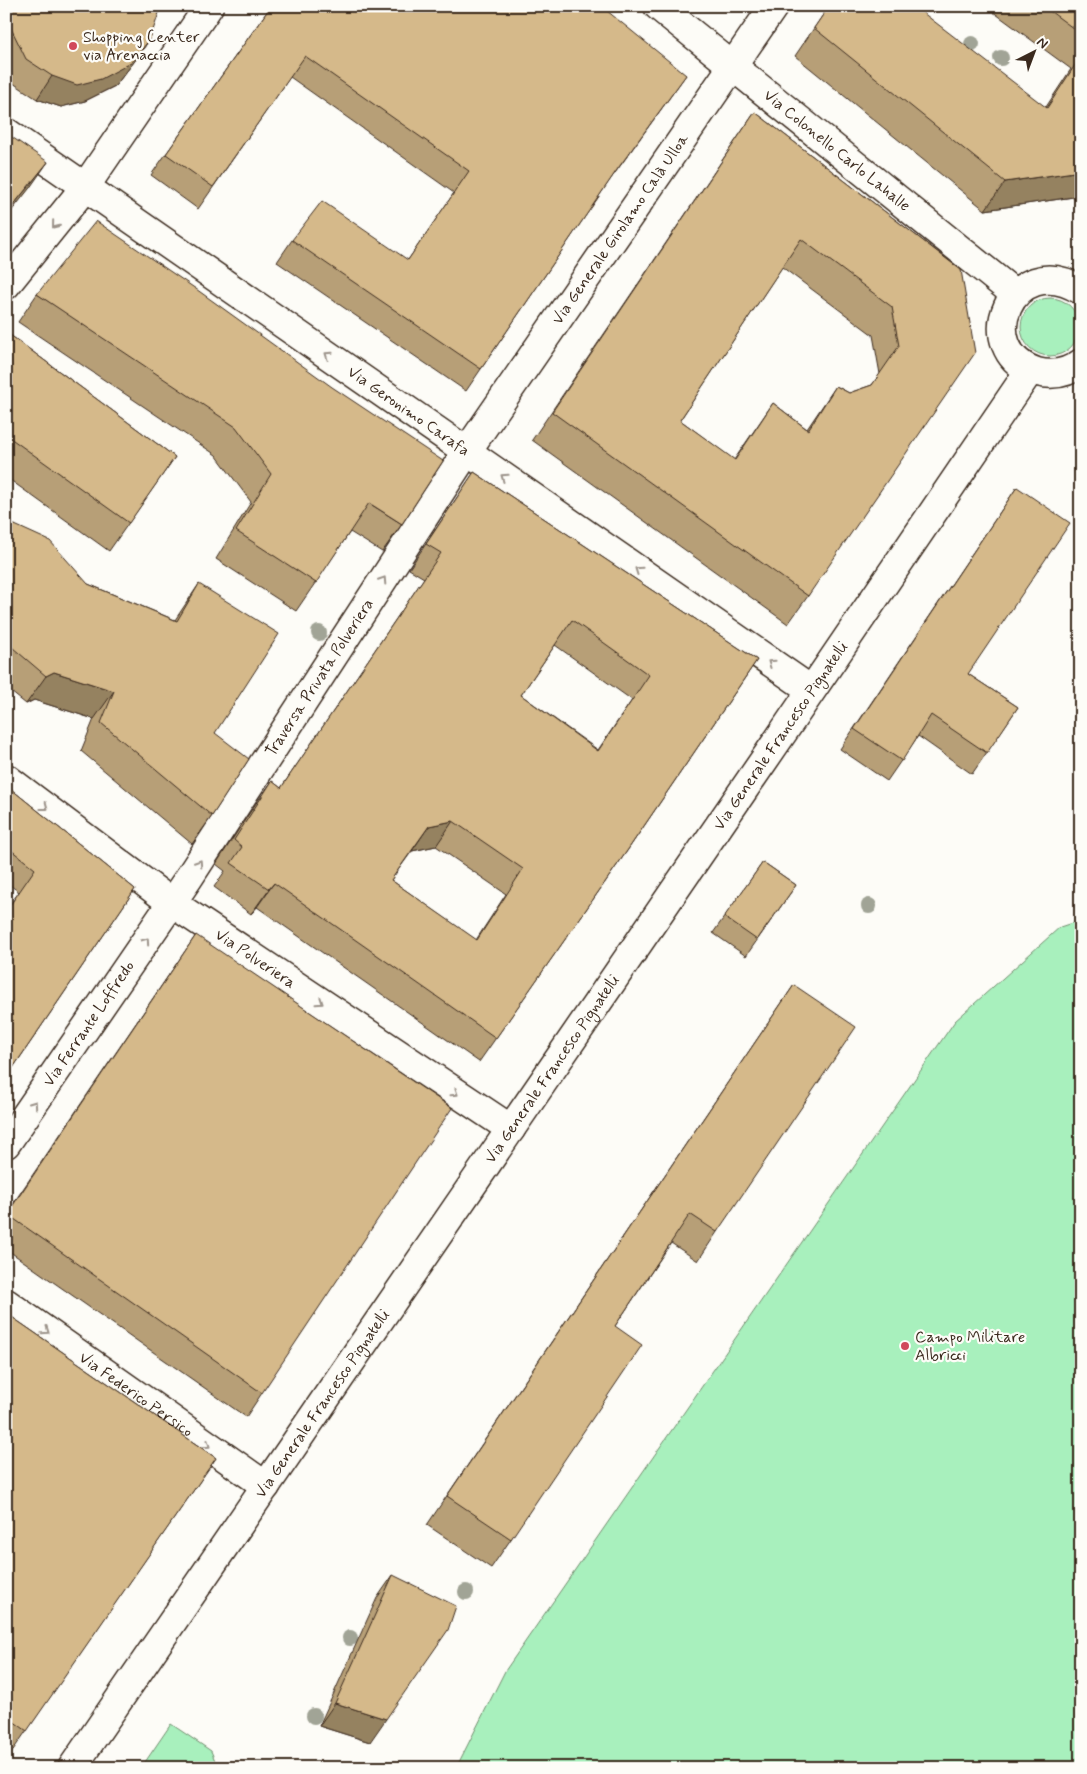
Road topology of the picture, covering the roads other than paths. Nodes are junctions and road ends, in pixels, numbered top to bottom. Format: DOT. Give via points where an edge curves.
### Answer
graph roads {
  1 [pos="209,6"];
  2 [pos="658,6"];
  3 [pos="774,6"];
  4 [pos="732,66"];
  5 [pos="6,132"];
  6 [pos="85,187"];
  7 [pos="6,286"];
  8 [pos="1081,290"];
  9 [pos="1015,294"];
  10 [pos="1081,363"];
  11 [pos="1030,370"];
  12 [pos="467,452"];
  13 [pos="811,690"];
  14 [pos="6,778"];
  15 [pos="172,903"];
  16 [pos="510,1129"];
  17 [pos="6,1144"];
  18 [pos="6,1303"];
  19 [pos="266,1486"];
  20 [pos="72,1768"];
  1 -- 6 [label="street"];
  2 -- 4 [label="street, Via Colonello Carlo Lahalle"];
  3 -- 4 [label="street, Via Generale Girolamo Calà Ulloa"];
  4 -- 9 [label="street, Via Colonello Carlo Lahalle"];
  4 -- 12 [label="street, Via Generale Girolamo Calà Ulloa"];
  5 -- 6 [label="street, Via Geronimo Carafa"];
  6 -- 7 [label="street, one-way"];
  12 -- 6 [label="street, Via Geronimo Carafa, one-way"];
  8 -- 9 [label="street" via="1053,279 1029,284"];
  9 -- 11 [label="street" via="1007,307 1002,329 1008,350"];
  10 -- 11 [label="street" via="1059,374"];
  11 -- 13 [label="street, Via Generale Francesco Pignatelli"];
  13 -- 12 [label="street, Via Geronimo Carafa, one-way"];
  15 -- 12 [label="street, Traversa Privata Polveriera, one-way"];
  13 -- 16 [label="street, Via Generale Francesco Pignatelli"];
  14 -- 15 [label="street, Via Polveriera, one-way"];
  15 -- 16 [label="street, Via Polveriera, one-way"];
  17 -- 15 [label="street, Via Ferrante Loffredo, one-way"];
  16 -- 19 [label="street, Via Generale Francesco Pignatelli"];
  18 -- 19 [label="street, Via Federico Persico, one-way"];
  19 -- 20 [label="street, Via Generale Francesco Pignatelli"];
}
